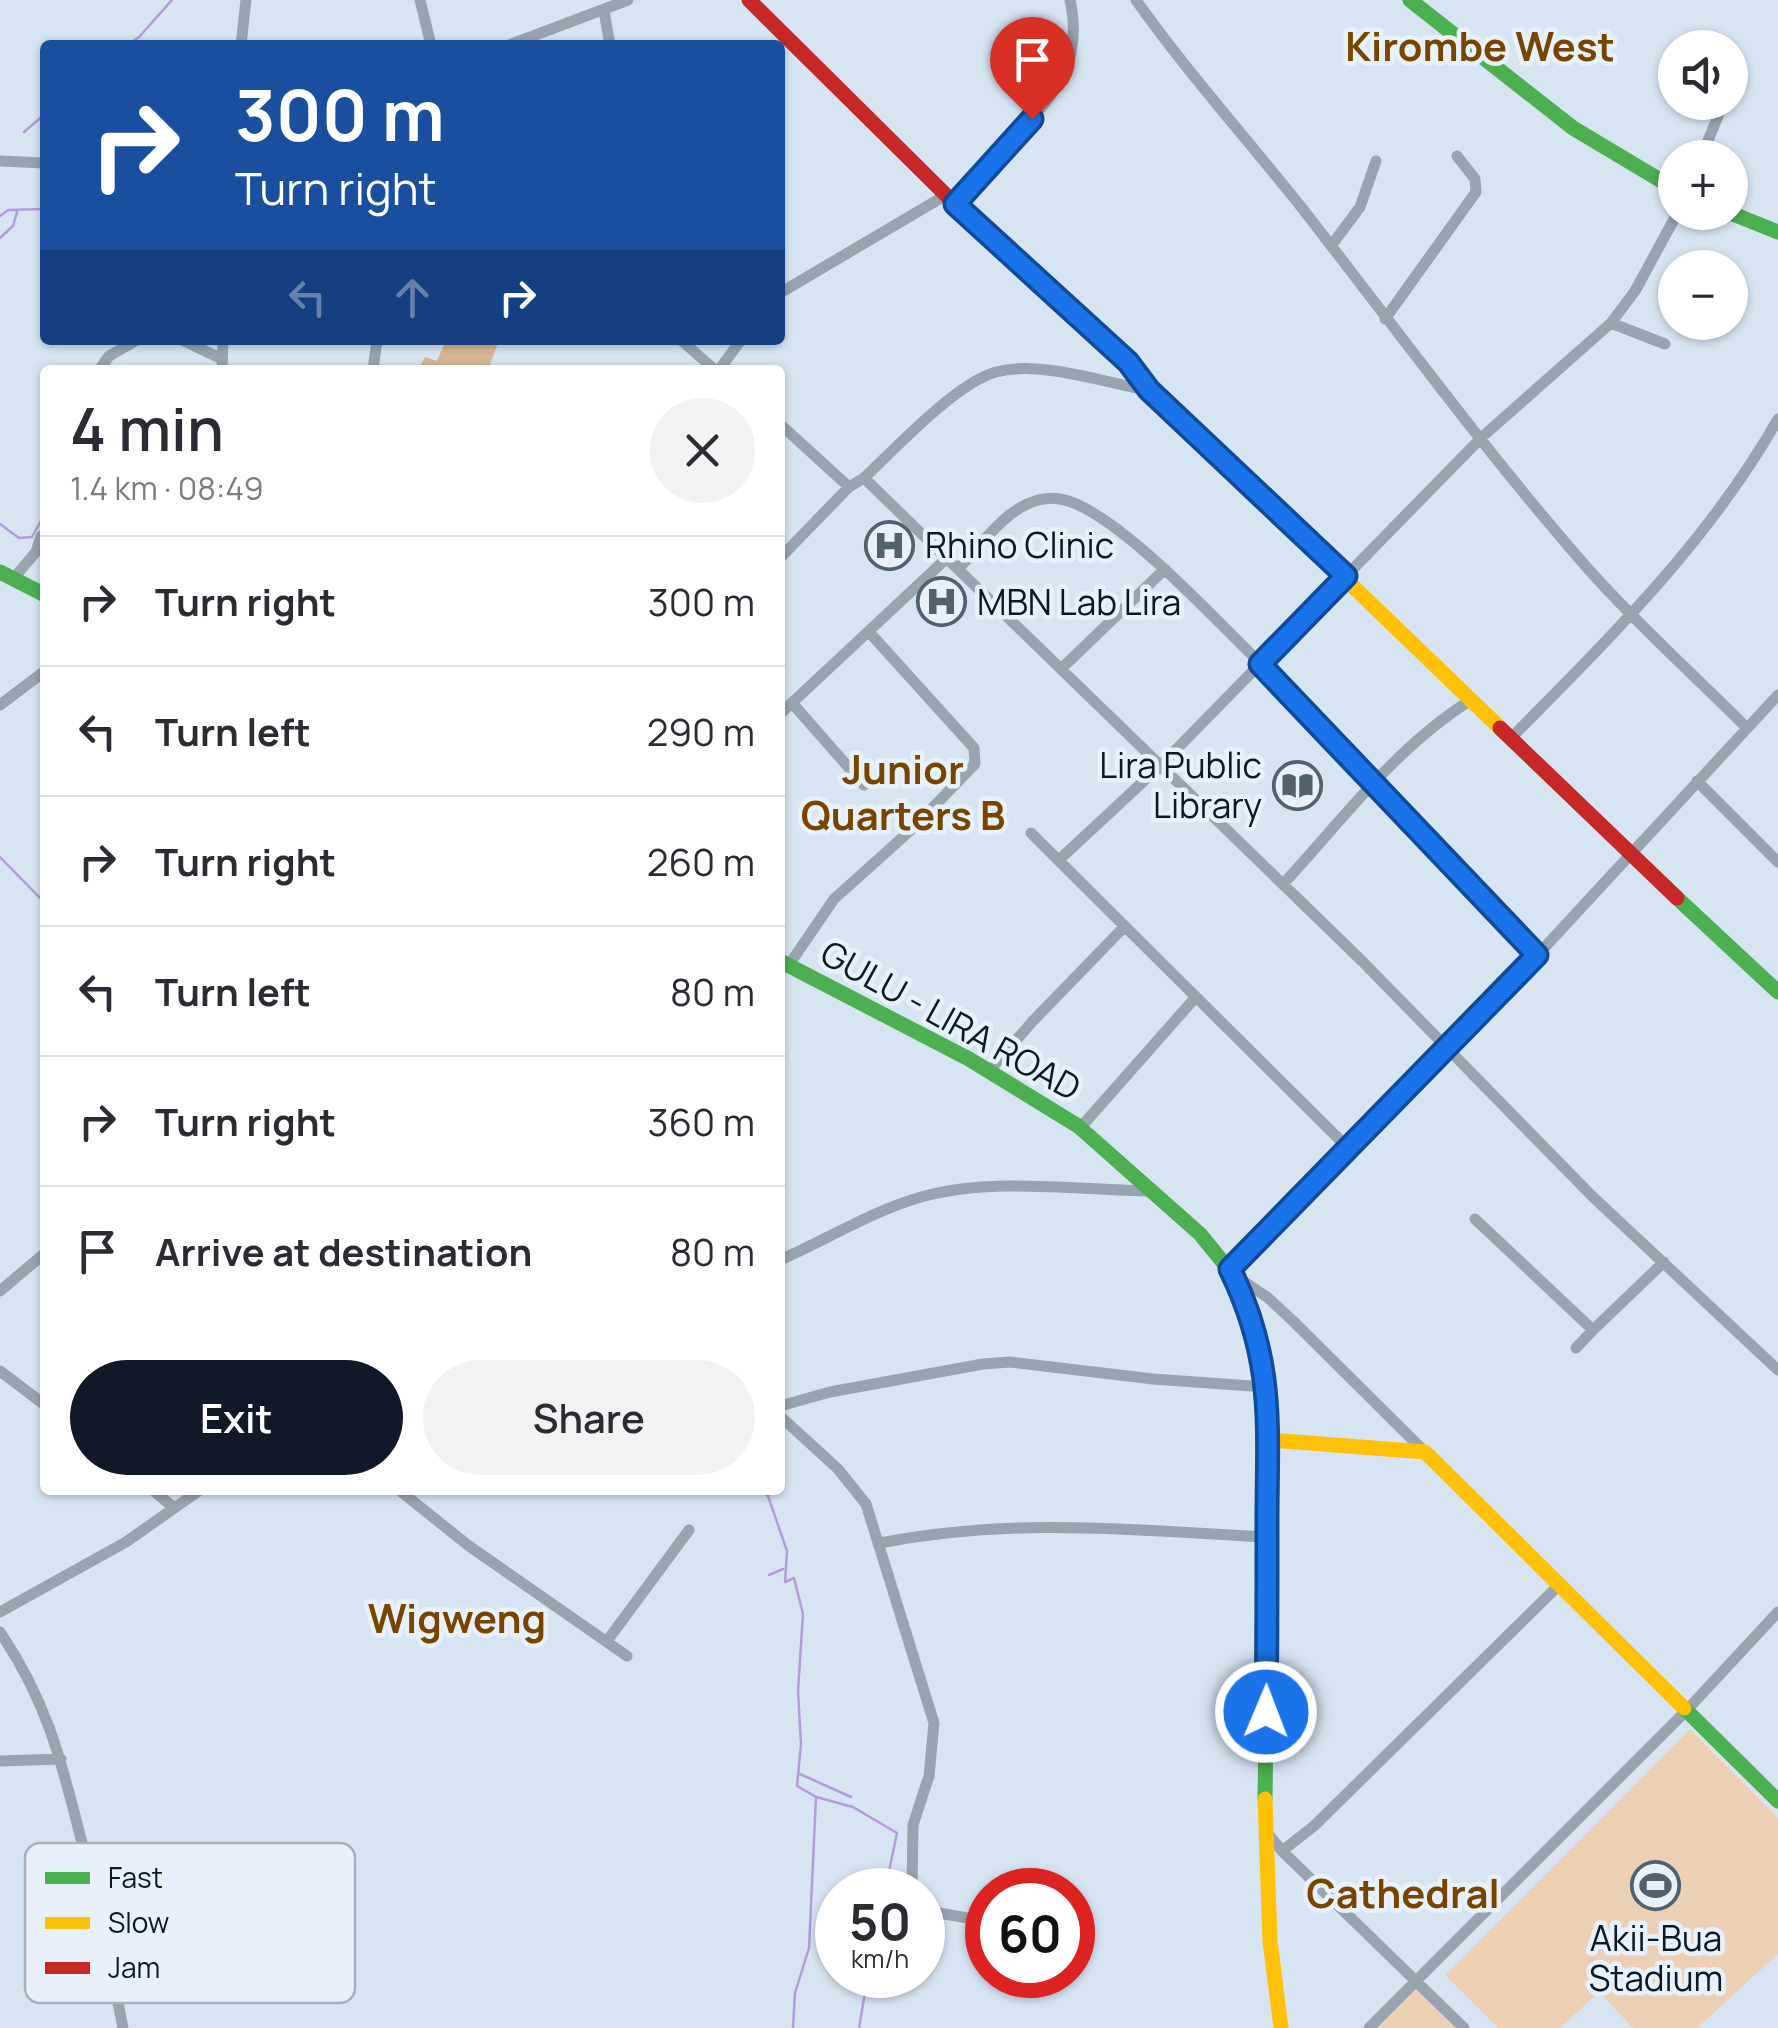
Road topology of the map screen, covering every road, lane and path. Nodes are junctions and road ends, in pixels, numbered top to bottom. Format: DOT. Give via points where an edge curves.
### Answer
graph roads {
  1 [pos="246,0"];
  2 [pos="420,0"];
  3 [pos="628,0"];
  4 [pos="749,0"];
  5 [pos="1070,0"];
  6 [pos="1136,0"];
  7 [pos="1410,0"];
  8 [pos="604,11"];
  9 [pos="242,40"];
  10 [pos="431,40"];
  11 [pos="523,40"];
  12 [pos="609,40"];
  13 [pos="1456,156"];
  14 [pos="0,161"];
  15 [pos="1376,161"];
  16 [pos="40,164"];
  17 [pos="1658,180"];
  18 [pos="950,200"];
  19 [pos="1748,220"];
  20 [pos="1668,230"];
  21 [pos="1778,232"];
  22 [pos="1331,246"];
  23 [pos="785,289"];
  24 [pos="1385,319"];
  25 [pos="1611,323"];
  26 [pos="1665,344"];
  27 [pos="128,345"];
  28 [pos="190,345"];
  29 [pos="686,345"];
  30 [pos="738,345"];
  31 [pos="1128,362"];
  32 [pos="222,364"];
  33 [pos="103,365"];
  34 [pos="711,365"];
  35 [pos="721,365"];
  36 [pos="1111,384"];
  37 [pos="1149,390"];
  38 [pos="1778,419"];
  39 [pos="785,429"];
  40 [pos="1482,437"];
  41 [pos="864,478"];
  42 [pos="849,487"];
  43 [pos="40,541"];
  44 [pos="785,553"];
  45 [pos="947,558"];
  46 [pos="958,569"];
  47 [pos="1165,569"];
  48 [pos="7,575"];
  49 [pos="1346,576"];
  50 [pos="40,592"];
  51 [pos="1632,615"];
  52 [pos="870,632"];
  53 [pos="1260,664"];
  54 [pos="1062,668"];
  55 [pos="40,674"];
  56 [pos="1778,695"];
  57 [pos="1471,700"];
  58 [pos="793,704"];
  59 [pos="0,705"];
  60 [pos="785,710"];
  61 [pos="1746,727"];
  62 [pos="1510,739"];
  63 [pos="1160,766"];
  64 [pos="1697,781"];
  65 [pos="1376,782"];
  66 [pos="864,784"];
  67 [pos="1031,833"];
  68 [pos="1631,855"];
  69 [pos="1060,859"];
  70 [pos="1778,862"];
  71 [pos="1284,884"];
  72 [pos="1125,926"];
  73 [pos="1537,955"];
  74 [pos="785,962"];
  75 [pos="785,963"];
  76 [pos="1778,992"];
  77 [pos="1196,998"];
  78 [pos="1449,1048"];
  79 [pos="991,1070"];
  80 [pos="1080,1127"];
  81 [pos="1348,1148"];
  82 [pos="1153,1191"];
  83 [pos="1476,1219"];
  84 [pos="40,1258"];
  85 [pos="785,1258"];
  86 [pos="1664,1262"];
  87 [pos="1231,1271"];
  88 [pos="0,1291"];
  89 [pos="1593,1330"];
  90 [pos="1576,1348"];
  91 [pos="1778,1370"];
  92 [pos="0,1372"];
  93 [pos="1266,1387"];
  94 [pos="40,1401"];
  95 [pos="785,1405"];
  96 [pos="785,1421"];
  97 [pos="1270,1440"];
  98 [pos="1424,1452"];
  99 [pos="158,1495"];
  100 [pos="193,1495"];
  101 [pos="405,1495"];
  102 [pos="174,1508"];
  103 [pos="689,1530"];
  104 [pos="1267,1537"];
  105 [pos="880,1543"];
  106 [pos="1558,1586"];
  107 [pos="0,1612"];
  108 [pos="1778,1612"];
  109 [pos="0,1632"];
  110 [pos="607,1642"];
  111 [pos="627,1656"];
  112 [pos="1686,1710"];
  113 [pos="61,1759"];
  114 [pos="0,1761"];
  115 [pos="1778,1801"];
  116 [pos="1265,1830"];
  117 [pos="82,1843"];
  118 [pos="1282,1851"];
  119 [pos="912,1868"];
  120 [pos="1416,1978"];
  121 [pos="118,2003"];
  122 [pos="123,2028"];
  123 [pos="1281,2028"];
  124 [pos="1369,2028"];
  125 [pos="1464,2028"];
  1 -- 9 [label="street"];
  2 -- 10 [label="street"];
  3 -- 8 [label="street"];
  4 -- 18 [label="main road"];
  5 -- 18 [label="street" via="1074,42 1054,95"];
  6 -- 22 [label="street"];
  7 -- 17 [label="main road" via="1573,128"];
  8 -- 11 [label="street"];
  8 -- 12 [label="street"];
  13 -- 24 [label="street" via="1476,192"];
  14 -- 16 [label="street"];
  15 -- 22 [label="street" via="1360,207"];
  18 -- 23 [label="street"];
  18 -- 31 [label="main road"];
  19 -- 21 [label="main road"];
  20 -- 25 [label="street"];
  22 -- 24 [label="street"];
  24 -- 40 [label="street"];
  25 -- 26 [label="street"];
  25 -- 40 [label="street"];
  27 -- 33 [label="street"];
  28 -- 32 [label="street"];
  29 -- 34 [label="street"];
  30 -- 35 [label="street"];
  31 -- 36 [label="street"];
  31 -- 37 [label="main road"];
  36 -- 37 [label="street"];
  36 -- 41 [label="street" via="1042,370 996,372 956,394"];
  37 -- 49 [label="main road"];
  38 -- 51 [label="street" via="1714,516"];
  39 -- 42 [label="street"];
  40 -- 49 [label="street"];
  40 -- 51 [label="street" via="1547,522"];
  41 -- 42 [label="street"];
  41 -- 45 [label="street"];
  42 -- 44 [label="street"];
  43 -- 48 [label="street"];
  45 -- 46 [label="street"];
  45 -- 52 [label="street"];
  46 -- 47 [label="street" via="1022,505 1061,499 1100,516"];
  46 -- 54 [label="street"];
  47 -- 53 [label="street"];
  47 -- 54 [label="street"];
  48 -- 50 [label="main road"];
  49 -- 53 [label="street"];
  49 -- 57 [label="main road"];
  51 -- 61 [label="street"];
  51 -- 62 [label="street"];
  52 -- 58 [label="street"];
  52 -- 74 [label="street" via="974,748 976,764 834,899"];
  53 -- 63 [label="street"];
  53 -- 65 [label="street"];
  54 -- 63 [label="street"];
  55 -- 59 [label="street"];
  56 -- 61 [label="street"];
  57 -- 62 [label="main road"];
  57 -- 65 [label="street"];
  58 -- 60 [label="street"];
  58 -- 66 [label="street"];
  61 -- 64 [label="street"];
  62 -- 68 [label="main road"];
  63 -- 69 [label="street"];
  63 -- 71 [label="street"];
  64 -- 68 [label="street"];
  64 -- 70 [label="street"];
  65 -- 71 [label="street"];
  65 -- 73 [label="street"];
  67 -- 69 [label="street"];
  68 -- 73 [label="street"];
  68 -- 76 [label="main road"];
  69 -- 72 [label="street"];
  71 -- 78 [label="street"];
  72 -- 77 [label="street"];
  72 -- 79 [label="street"];
  73 -- 78 [label="street"];
  75 -- 79 [label="main road, GULU - LIRA ROAD"];
  77 -- 80 [label="street"];
  77 -- 81 [label="street"];
  78 -- 81 [label="street"];
  78 -- 86 [label="street"];
  79 -- 80 [label="main road, GULU - LIRA ROAD"];
  80 -- 82 [label="main road, GULU - LIRA ROAD"];
  81 -- 87 [label="street"];
  82 -- 85 [label="street" via="946,1191 893,1207"];
  82 -- 87 [label="main road, GULU - LIRA ROAD"];
  83 -- 89 [label="street"];
  84 -- 88 [label="street"];
  86 -- 89 [label="street"];
  86 -- 91 [label="street"];
  87 -- 93 [label="main road, GULU - LIRA ROAD" via="1256,1330"];
  87 -- 98 [label="street" via="1292,1320"];
  89 -- 90 [label="street"];
  92 -- 94 [label="street"];
  93 -- 95 [label="street" via="1010,1362"];
  93 -- 97 [label="main road, GULU - LIRA ROAD"];
  96 -- 105 [label="street" via="852,1484"];
  97 -- 98 [label="main road"];
  97 -- 104 [label="main road, GULU - LIRA ROAD"];
  98 -- 106 [label="main road"];
  99 -- 102 [label="street"];
  100 -- 102 [label="street"];
  101 -- 110 [label="street"];
  102 -- 107 [label="street"];
  103 -- 110 [label="street"];
  104 -- 105 [label="street" via="980,1527"];
  104 -- 116 [label="main road, GULU - LIRA ROAD"];
  105 -- 119 [label="street" via="934,1724 930,1776 913,1825"];
  106 -- 112 [label="main road"];
  106 -- 118 [label="street"];
  108 -- 112 [label="street"];
  109 -- 113 [label="street" via="33,1684"];
  110 -- 111 [label="street"];
  112 -- 115 [label="main road"];
  112 -- 120 [label="street"];
  113 -- 114 [label="street"];
  113 -- 117 [label="street"];
  116 -- 118 [label="street"];
  116 -- 123 [label="main road, GULU - LIRA ROAD"];
  118 -- 120 [label="street"];
  120 -- 124 [label="street"];
  120 -- 125 [label="street"];
  121 -- 122 [label="street"];
}
